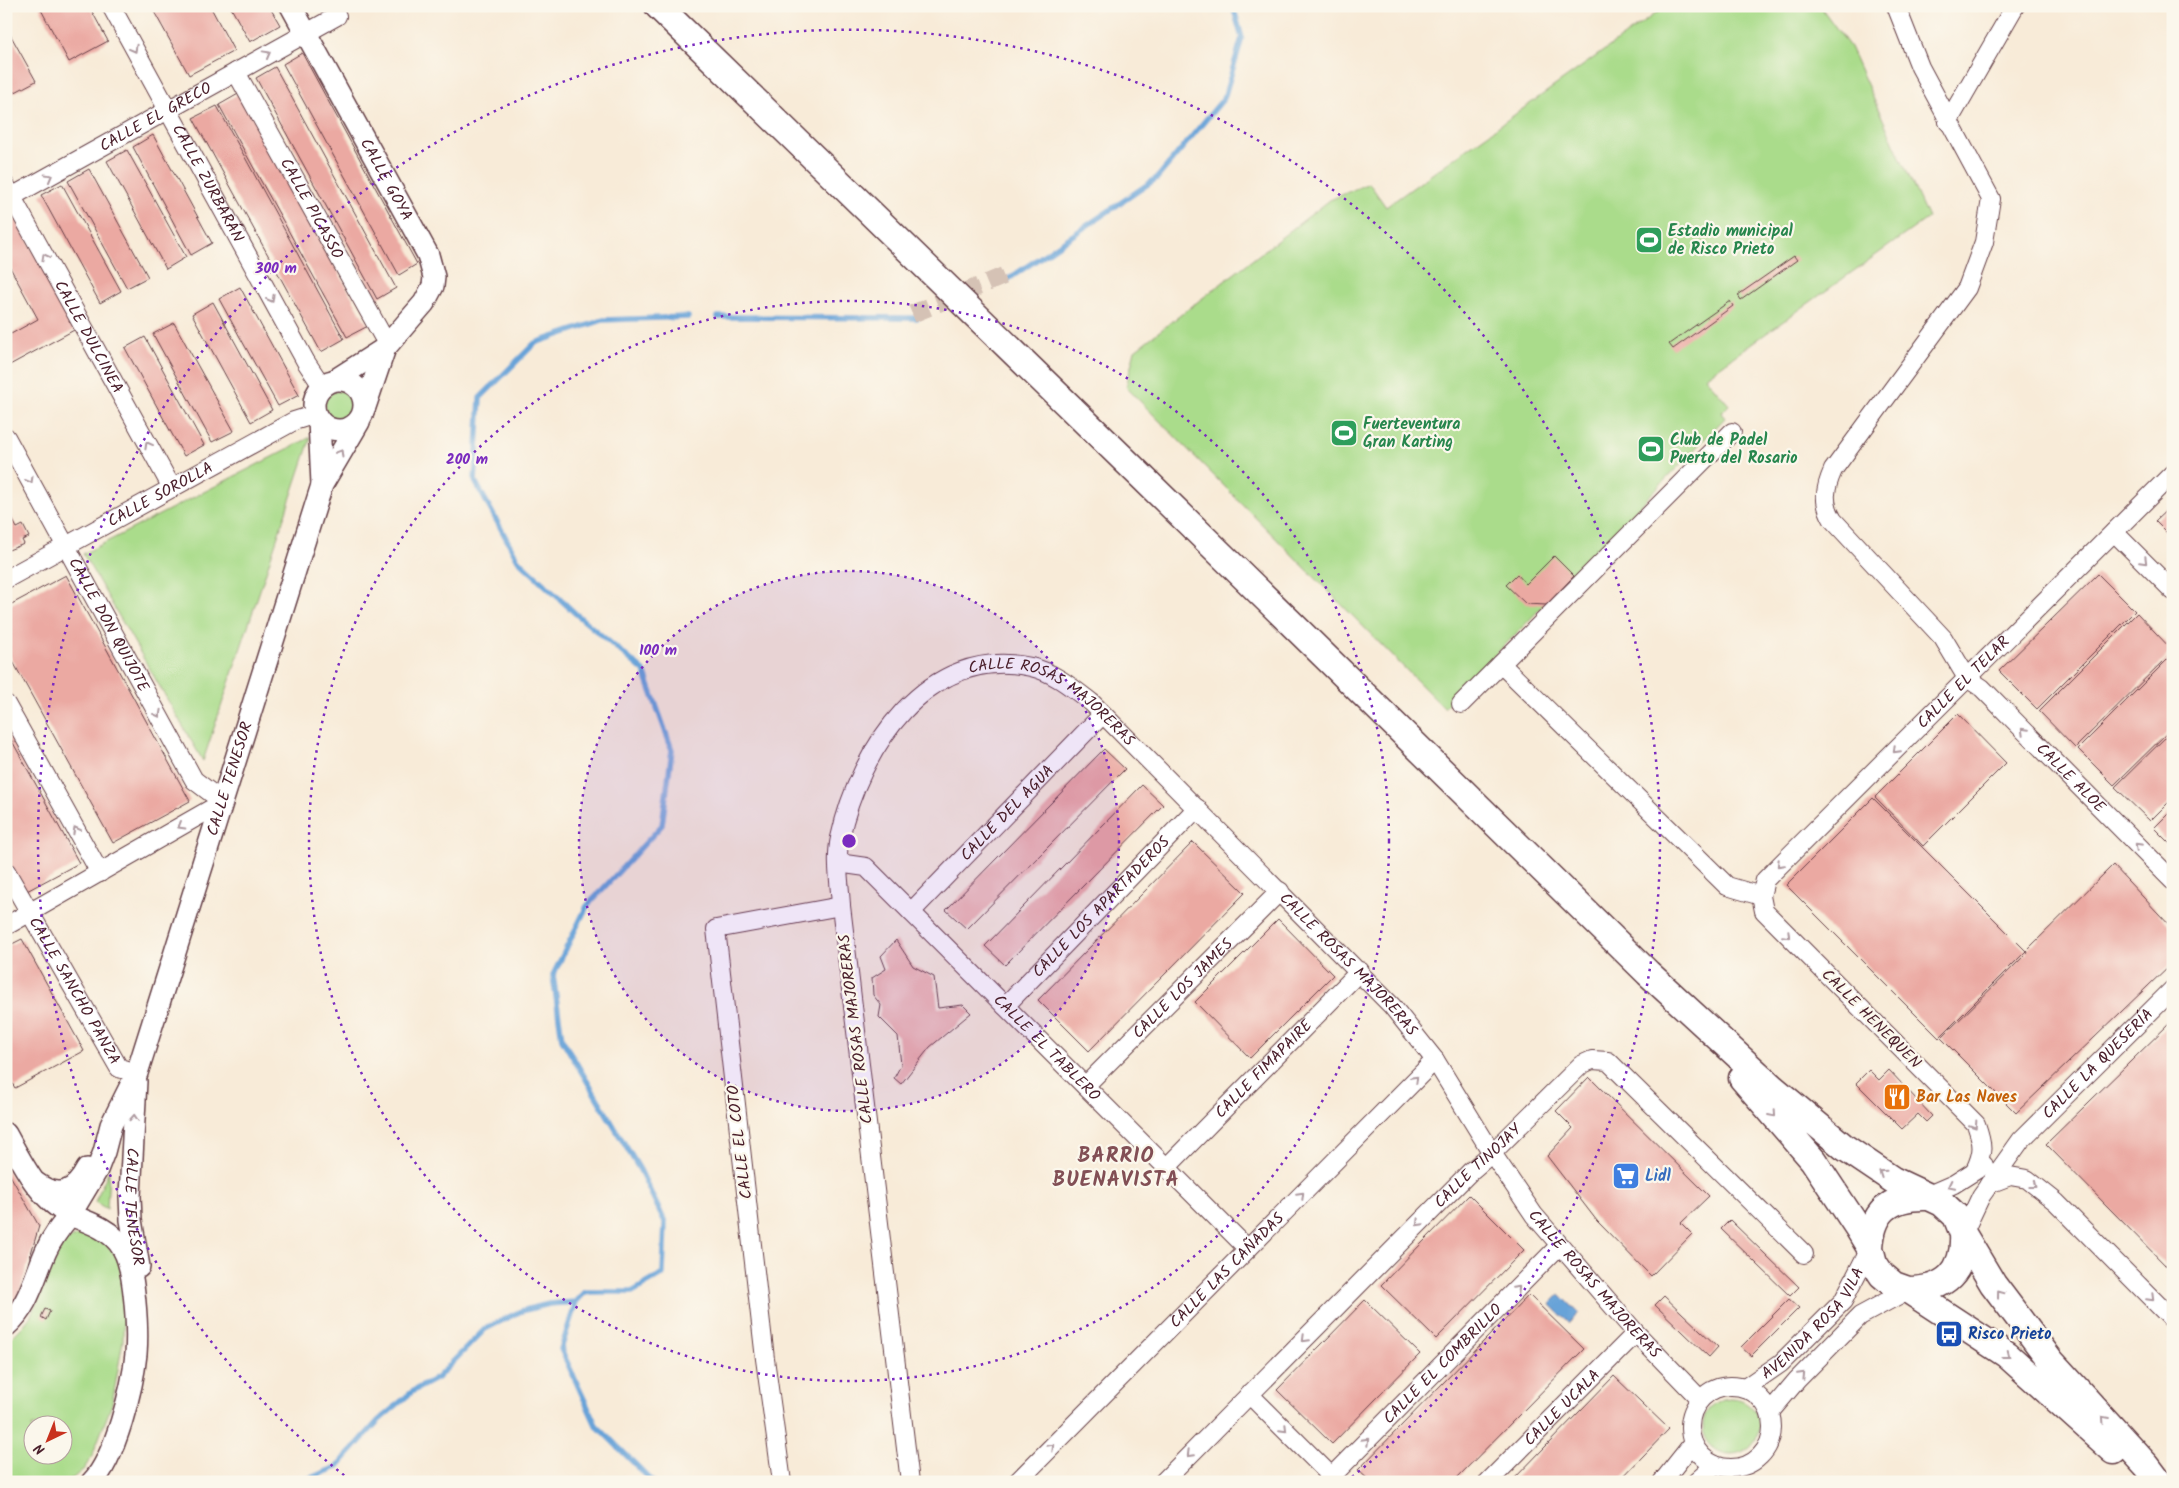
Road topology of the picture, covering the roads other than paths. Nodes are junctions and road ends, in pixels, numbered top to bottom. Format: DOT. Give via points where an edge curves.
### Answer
graph roads {
  1 [pos="111,6"];
  2 [pos="291,6"];
  3 [pos="658,6"];
  4 [pos="1896,6"];
  5 [pos="2016,6"];
  6 [pos="337,16"];
  7 [pos="306,33"];
  8 [pos="236,72"];
  9 [pos="168,110"];
  10 [pos="1948,122"];
  11 [pos="8,194"];
  12 [pos="386,346"];
  13 [pos="329,383"];
  14 [pos="362,414"];
  15 [pos="317,417"];
  16 [pos="1732,432"];
  17 [pos="6,437"];
  18 [pos="2173,473"];
  19 [pos="322,484"];
  20 [pos="172,488"];
  21 [pos="2114,532"];
  22 [pos="66,546"];
  23 [pos="6,579"];
  24 [pos="2173,591"];
  25 [pos="1501,664"];
  26 [pos="1967,678"];
  27 [pos="6,704"];
  28 [pos="1461,704"];
  29 [pos="1103,714"];
  30 [pos="223,802"];
  31 [pos="1197,808"];
  32 [pos="838,863"];
  33 [pos="6,871"];
  34 [pos="100,873"];
  35 [pos="2173,881"];
  36 [pos="1280,891"];
  37 [pos="1761,896"];
  38 [pos="841,906"];
  39 [pos="911,912"];
  40 [pos="30,913"];
  41 [pos="6,926"];
  42 [pos="1360,972"];
  43 [pos="1648,973"];
  44 [pos="2173,989"];
  45 [pos="1004,1006"];
  46 [pos="1435,1060"];
  47 [pos="136,1073"];
  48 [pos="1085,1086"];
  49 [pos="111,1124"];
  50 [pos="6,1134"];
  51 [pos="2021,1140"];
  52 [pos="1492,1153"];
  53 [pos="1166,1168"];
  54 [pos="1975,1170"];
  55 [pos="36,1183"];
  56 [pos="1990,1184"];
  57 [pos="1924,1196"];
  58 [pos="70,1215"];
  59 [pos="1963,1234"];
  60 [pos="1559,1246"];
  61 [pos="1870,1248"];
  62 [pos="1248,1249"];
  63 [pos="1804,1254"];
  64 [pos="1908,1290"];
  65 [pos="2173,1320"];
  66 [pos="6,1326"];
  67 [pos="1636,1333"];
  68 [pos="137,1341"];
  69 [pos="1745,1388"];
  70 [pos="1249,1394"];
  71 [pos="1700,1399"];
  72 [pos="1770,1412"];
  73 [pos="1693,1443"];
  74 [pos="1715,1466"];
  75 [pos="95,1480"];
  76 [pos="1332,1480"];
  77 [pos="782,1482"];
  78 [pos="910,1482"];
  79 [pos="1017,1482"];
  80 [pos="1163,1482"];
  81 [pos="1488,1482"];
  82 [pos="1662,1482"];
  83 [pos="1696,1482"];
  84 [pos="2147,1482"];
  85 [pos="2158,1482"];
  1 -- 9 [label="street, CALLE ZURBARÁN, one-way"];
  2 -- 7 [label="street, CALLE GOYA"];
  3 -- 43 [label="main road"];
  4 -- 10 [label="street" via="1920,68"];
  5 -- 10 [label="street"];
  6 -- 7 [label="street, CALLE EL GRECO"];
  8 -- 7 [label="street, CALLE EL GRECO, one-way"];
  7 -- 12 [label="street, CALLE GOYA" via="428,255 432,268 434,277 430,294"];
  8 -- 9 [label="street, CALLE EL GRECO"];
  8 -- 12 [label="street, CALLE PICASSO"];
  11 -- 9 [label="street, CALLE EL GRECO, one-way"];
  9 -- 13 [label="street, CALLE ZURBARÁN, one-way" via="306,362"];
  10 -- 26 [label="street" via="1991,199 1984,242 1967,288 1833,470 1825,500 1833,520 1943,638"];
  20 -- 11 [label="street, CALLE DULCINEA, one-way"];
  12 -- 13 [label="street, CALLE GOYA"];
  12 -- 14 [label="street, CALLE GOYA"];
  13 -- 14 [label="street" via="342,380 355,385 361,391"];
  13 -- 15 [label="street" via="315,399"];
  14 -- 15 [label="street" via="345,430 330,428"];
  19 -- 14 [label="street, CALLE TENESOR, one-way"];
  15 -- 19 [label="street, CALLE TENESOR"];
  15 -- 20 [label="street, CALLE SOROLLA" via="294,421"];
  16 -- 25 [label="street"];
  17 -- 22 [label="street, CALLE DON QUIJOTE, one-way"];
  18 -- 21 [label="street, CALLE EL TELAR"];
  19 -- 30 [label="street, CALLE TENESOR"];
  20 -- 22 [label="street, CALLE SOROLLA"];
  21 -- 24 [label="street, one-way"];
  21 -- 26 [label="street, CALLE EL TELAR"];
  22 -- 23 [label="street, CALLE SOROLLA"];
  22 -- 30 [label="street, CALLE DON QUIJOTE, one-way" via="194,780"];
  25 -- 28 [label="street"];
  25 -- 37 [label="street" via="1727,886"];
  35 -- 26 [label="street, CALLE ALOE, one-way" via="1982,688"];
  26 -- 37 [label="street, CALLE EL TELAR, one-way" via="1765,880"];
  34 -- 27 [label="street, one-way"];
  29 -- 31 [label="street, CALLE ROSAS MAJORERAS"];
  29 -- 32 [label="street, CALLE ROSAS MAJORERAS" via="1062,680 1032,667 1006,664 969,668 941,679 911,703 886,731 868,760 842,831"];
  29 -- 39 [label="street, CALLE DEL AGUA"];
  30 -- 34 [label="street, one-way"];
  30 -- 47 [label="street, CALLE TENESOR"];
  31 -- 36 [label="street, CALLE ROSAS MAJORERAS"];
  31 -- 45 [label="street, CALLE LOS APARTADEROS"];
  32 -- 38 [label="street, CALLE ROSAS MAJORERAS"];
  32 -- 39 [label="street, CALLE EL TABLERO" via="866,867"];
  33 -- 40 [label="street, CALLE SANCHO PANZA"];
  34 -- 40 [label="street"];
  36 -- 42 [label="street, CALLE ROSAS MAJORERAS"];
  36 -- 48 [label="street, CALLE LOS JAMES"];
  37 -- 54 [label="street, CALLE HENEQUEN, one-way" via="1764,911 1976,1124 1982,1141 1982,1156"];
  38 -- 77 [label="street, CALLE EL COTO" via="716,929"];
  38 -- 78 [label="street, CALLE ROSAS MAJORERAS"];
  39 -- 45 [label="street, CALLE EL TABLERO"];
  40 -- 41 [label="street"];
  40 -- 47 [label="street, CALLE SANCHO PANZA" via="119,1068"];
  42 -- 46 [label="street, CALLE ROSAS MAJORERAS"];
  42 -- 53 [label="street, CALLE FIMAPAIRE"];
  57 -- 43 [label="main road, one-way" via="1893,1180 1844,1147 1773,1088"];
  43 -- 61 [label="main road, one-way" via="1813,1160"];
  44 -- 51 [label="street, CALLE LA QUESERÍA"];
  45 -- 48 [label="street, CALLE EL TABLERO"];
  46 -- 52 [label="street, CALLE ROSAS MAJORERAS"];
  62 -- 46 [label="street, CALLE LAS CAÑADAS, one-way"];
  47 -- 49 [label="street, CALLE TENESOR"];
  68 -- 47 [label="street, CALLE TENESOR, one-way" via="143,1286 130,1196"];
  48 -- 53 [label="street, CALLE EL TABLERO"];
  49 -- 55 [label="street" via="82,1179 70,1189 52,1192"];
  49 -- 58 [label="street, CALLE TENESOR" via="97,1170"];
  50 -- 55 [label="street"];
  51 -- 54 [label="street, CALLE LA QUESERÍA"];
  51 -- 56 [label="street, CALLE LA QUESERÍA"];
  52 -- 60 [label="street, CALLE ROSAS MAJORERAS"];
  52 -- 63 [label="street, CALLE TINOJAY" via="1581,1065 1592,1060 1608,1061"];
  52 -- 70 [label="street, CALLE TINOJAY, one-way"];
  53 -- 62 [label="street, CALLE EL TABLERO"];
  54 -- 57 [label="street, CALLE LA QUESERÍA, one-way" via="1954,1184"];
  55 -- 58 [label="street" via="52,1203"];
  56 -- 59 [label="street, CALLE LA QUESERÍA"];
  56 -- 65 [label="street, one-way" via="2010,1176 2026,1179 2056,1202"];
  57 -- 59 [label="main road" via="1942,1203 1956,1216"];
  57 -- 61 [label="main road" via="1907,1197 1891,1203 1878,1215 1871,1231"];
  58 -- 66 [label="street, CALLE TENESOR" via="52,1238 26,1303"];
  58 -- 68 [label="street" via="108,1232 124,1249 130,1269"];
  59 -- 64 [label="main road" via="1964,1249 1951,1276 1938,1286"];
  85 -- 59 [label="main road, one-way" via="2051,1360 1992,1284"];
  60 -- 67 [label="street, CALLE ROSAS MAJORERAS"];
  76 -- 60 [label="street, CALLE EL COMBRILLO, one-way"];
  61 -- 64 [label="main road" via="1882,1275 1894,1285"];
  61 -- 69 [label="street, AVENIDA ROSA VILA" via="1843,1301 1781,1363"];
  79 -- 62 [label="street, CALLE LAS CAÑADAS, one-way"];
  72 -- 64 [label="street, AVENIDA ROSA VILA, one-way" via="1860,1316"];
  64 -- 84 [label="main road, one-way" via="2008,1355"];
  67 -- 71 [label="street, CALLE ROSAS MAJORERAS"];
  67 -- 81 [label="street, CALLE UCALA"];
  68 -- 75 [label="street" via="126,1405 110,1452"];
  69 -- 71 [label="street" via="1722,1387"];
  69 -- 72 [label="street" via="1755,1393"];
  70 -- 76 [label="street, one-way"];
  70 -- 80 [label="street, CALLE TINOJAY, one-way"];
  71 -- 73 [label="street" via="1691,1418"];
  72 -- 74 [label="street" via="1773,1426 1765,1452 1742,1468"];
  73 -- 74 [label="street"];
  73 -- 82 [label="street"];
  74 -- 83 [label="street"];
}
